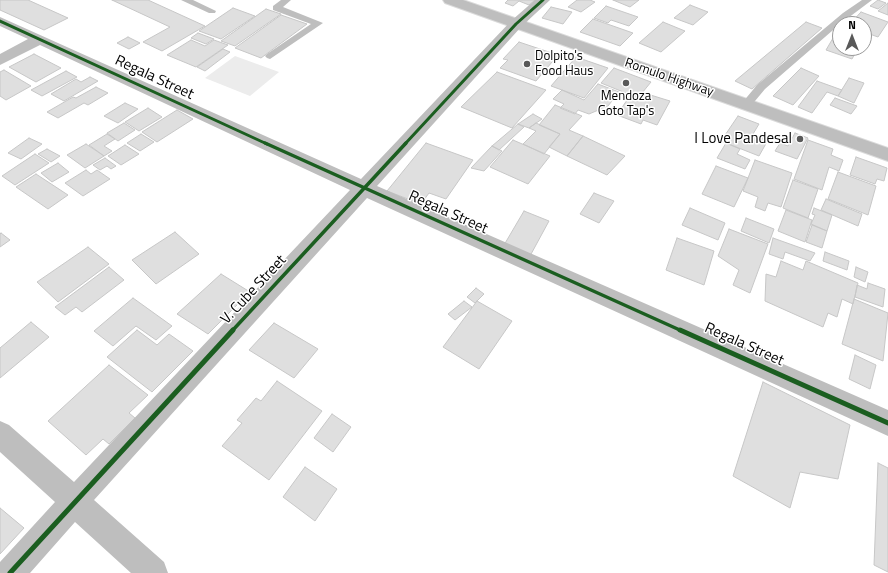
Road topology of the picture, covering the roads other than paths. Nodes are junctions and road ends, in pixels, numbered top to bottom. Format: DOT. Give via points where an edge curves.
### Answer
graph roads {
  1 [pos="185,0"];
  2 [pos="287,0"];
  3 [pos="543,0"];
  4 [pos="868,0"];
  5 [pos="456,1"];
  6 [pos="212,11"];
  7 [pos="0,21"];
  8 [pos="516,24"];
  9 [pos="40,39"];
  10 [pos="270,56"];
  11 [pos="0,60"];
  12 [pos="746,105"];
  13 [pos="888,155"];
  14 [pos="365,189"];
  15 [pos="888,423"];
  16 [pos="0,434"];
  17 [pos="74,502"];
  18 [pos="10,573"];
  19 [pos="153,573"];
  1 -- 6 [label="lane"];
  2 -- 10 [label="lane" via="276,8 318,23"];
  3 -- 8 [label="main road, V. Cube Street"];
  4 -- 12 [label="lane" via="846,15 768,82"];
  5 -- 8 [label="main road, Romulo Highway"];
  7 -- 9 [label="main road, Regala Street"];
  8 -- 12 [label="main road, Romulo Highway"];
  8 -- 14 [label="main road, V. Cube Street"];
  9 -- 11 [label="main road"];
  9 -- 14 [label="main road, Regala Street"];
  12 -- 13 [label="main road, Romulo Highway"];
  14 -- 15 [label="main road, Regala Street"];
  14 -- 17 [label="main road, V. Cube Street"];
  16 -- 17 [label="main road"];
  17 -- 18 [label="main road, V. Cube Street"];
  17 -- 19 [label="main road"];
}
